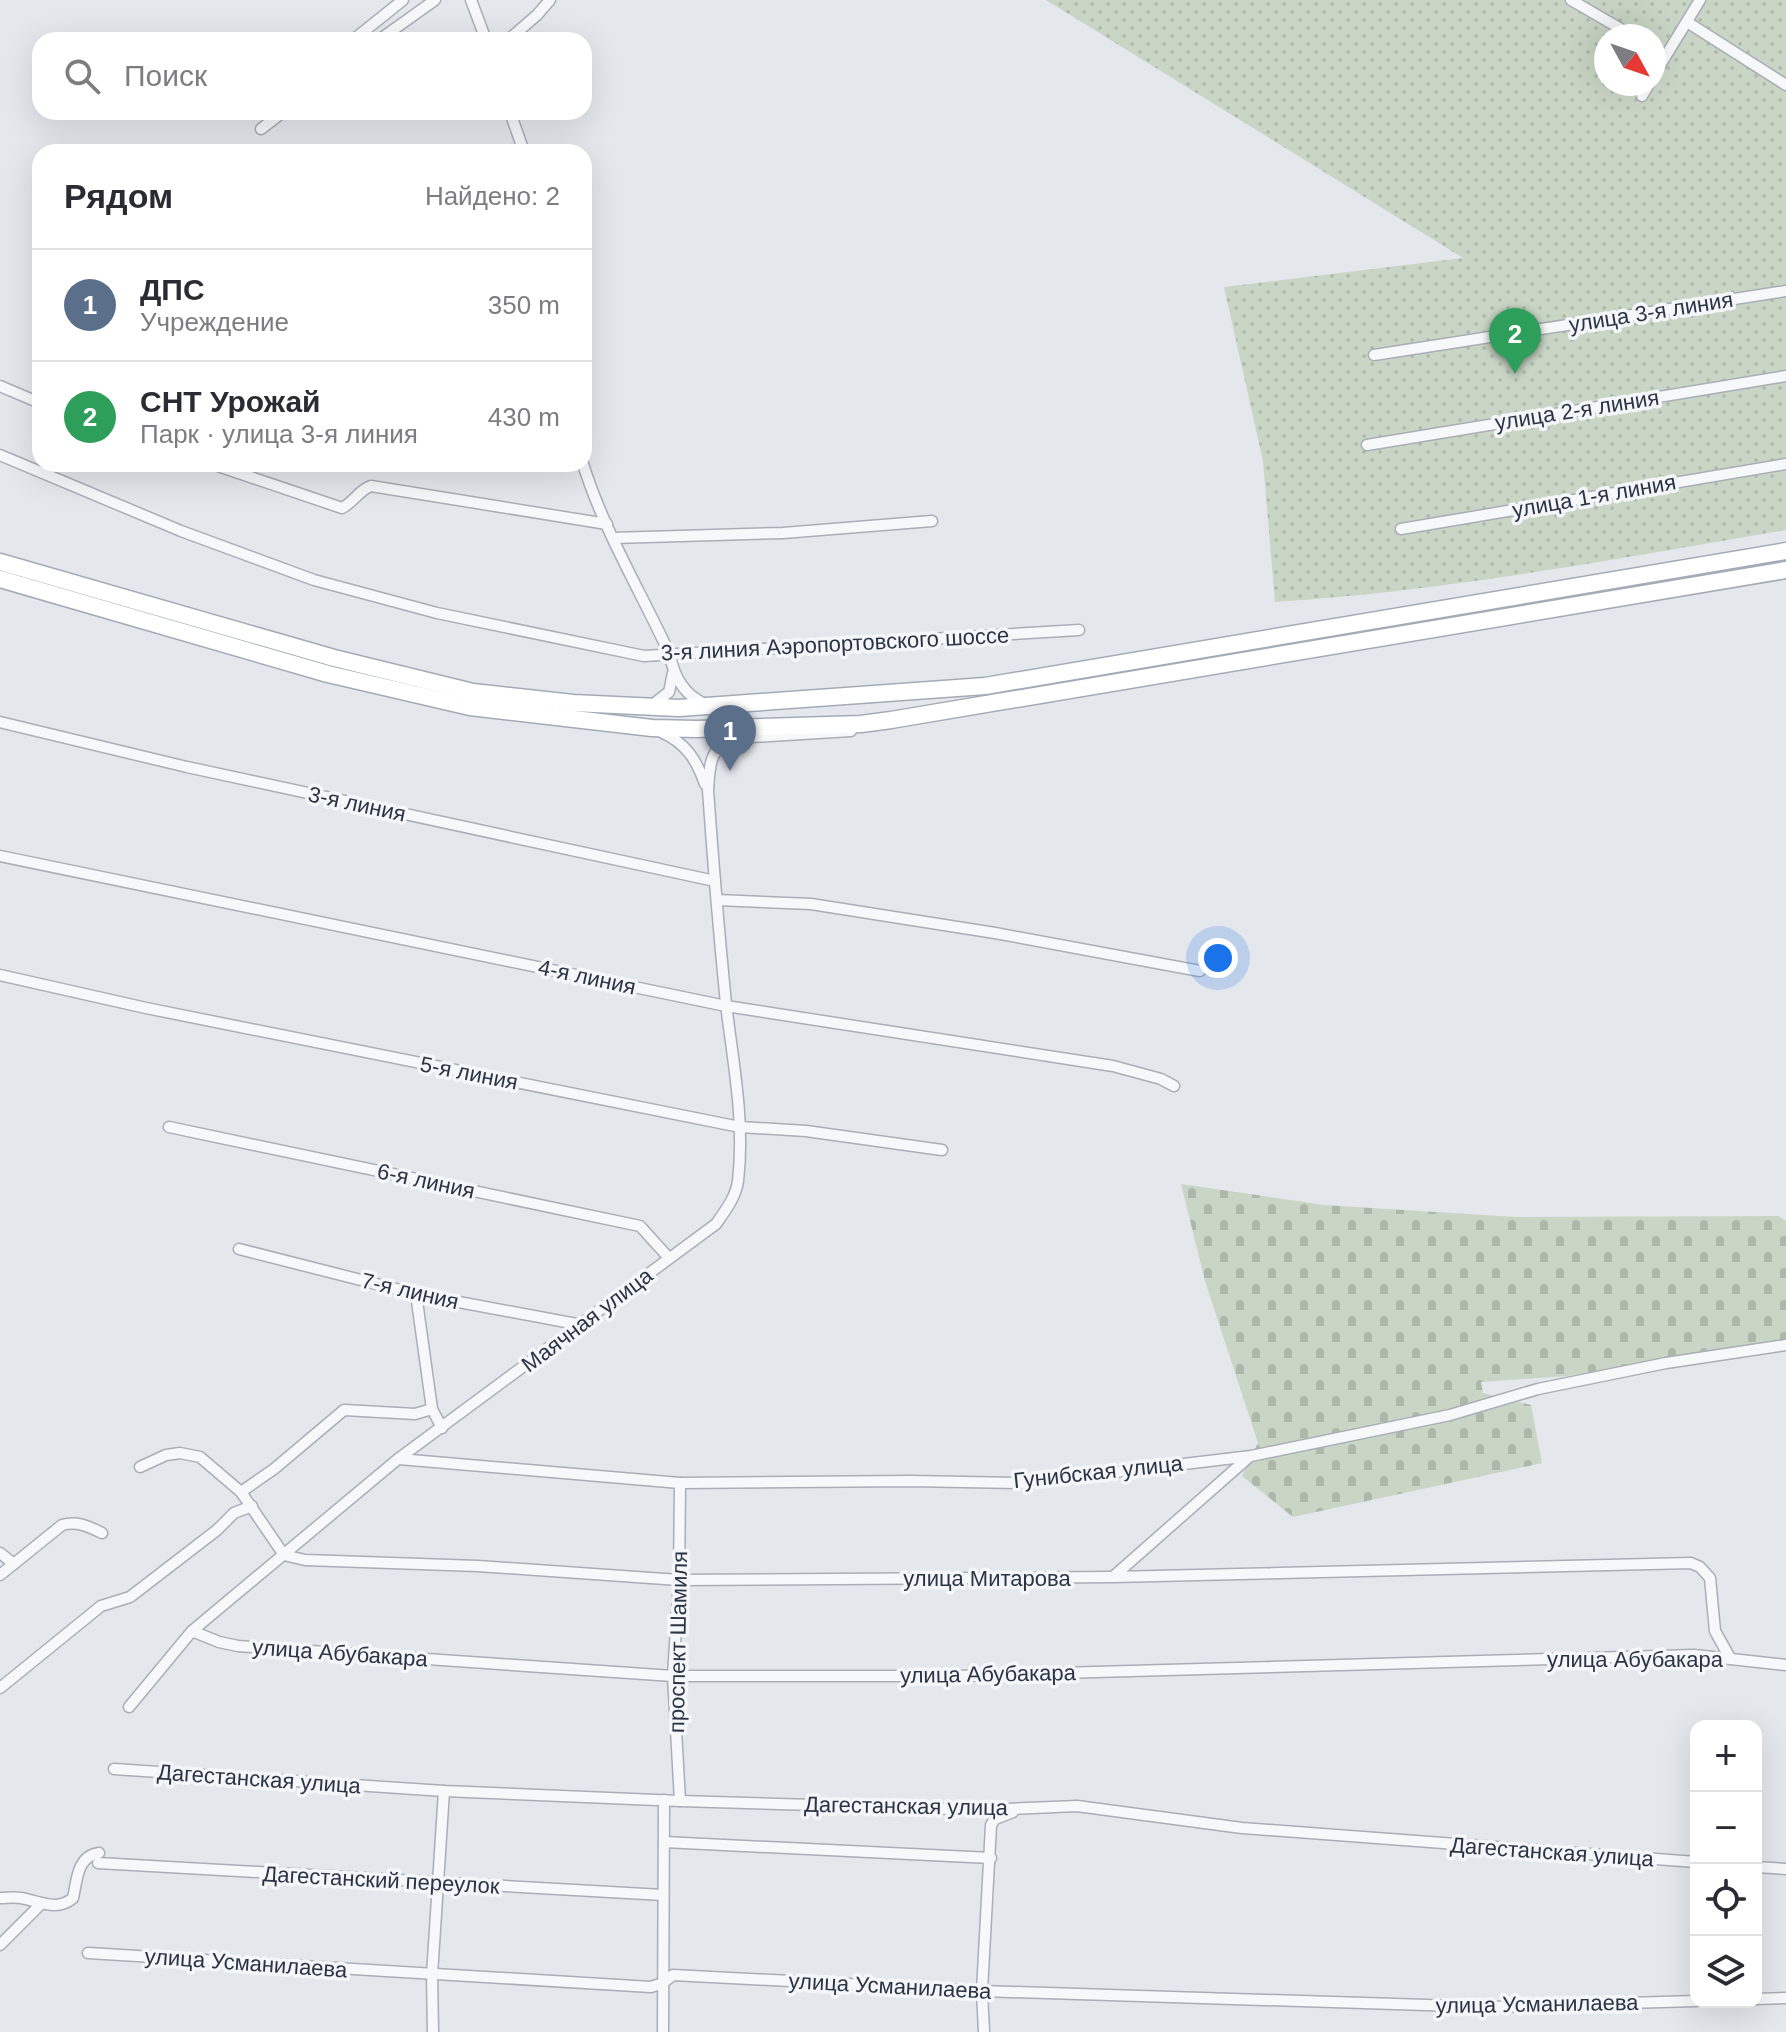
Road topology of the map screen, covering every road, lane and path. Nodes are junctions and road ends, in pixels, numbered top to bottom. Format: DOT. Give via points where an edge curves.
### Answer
graph roads {
  1 [pos="403,0"];
  2 [pos="435,0"];
  3 [pos="471,0"];
  4 [pos="550,0"];
  5 [pos="1571,0"];
  6 [pos="1700,0"];
  7 [pos="1687,22"];
  8 [pos="1612,24"];
  9 [pos="363,32"];
  10 [pos="390,32"];
  11 [pos="483,32"];
  12 [pos="517,32"];
  13 [pos="1666,55"];
  14 [pos="1786,85"];
  15 [pos="273,120"];
  16 [pos="513,120"];
  17 [pos="261,129"];
  18 [pos="521,144"];
  19 [pos="1786,291"];
  20 [pos="1374,355"];
  21 [pos="1786,376"];
  22 [pos="0,386"];
  23 [pos="32,400"];
  24 [pos="1367,445"];
  25 [pos="0,455"];
  26 [pos="1786,464"];
  27 [pos="32,465"];
  28 [pos="51,472"];
  29 [pos="236,472"];
  30 [pos="586,472"];
  31 [pos="932,521"];
  32 [pos="607,524"];
  33 [pos="1401,529"];
  34 [pos="613,538"];
  35 [pos="1786,551"];
  36 [pos="0,562"];
  37 [pos="1786,570"];
  38 [pos="0,579"];
  39 [pos="1079,630"];
  40 [pos="670,655"];
  41 [pos="673,673"];
  42 [pos="649,707"];
  43 [pos="713,708"];
  44 [pos="891,720"];
  45 [pos="0,722"];
  46 [pos="652,728"];
  47 [pos="708,790"];
  48 [pos="0,856"];
  49 [pos="715,881"];
  50 [pos="717,900"];
  51 [pos="1200,971"];
  52 [pos="0,975"];
  53 [pos="726,1006"];
  54 [pos="1174,1086"];
  55 [pos="169,1127"];
  56 [pos="740,1127"];
  57 [pos="942,1150"];
  58 [pos="239,1249"];
  59 [pos="669,1258"];
  60 [pos="416,1294"];
  61 [pos="582,1325"];
  62 [pos="1786,1345"];
  63 [pos="432,1409"];
  64 [pos="442,1428"];
  65 [pos="1251,1456"];
  66 [pos="398,1459"];
  67 [pos="140,1467"];
  68 [pos="680,1483"];
  69 [pos="241,1492"];
  70 [pos="252,1506"];
  71 [pos="102,1533"];
  72 [pos="0,1553"];
  73 [pos="284,1555"];
  74 [pos="14,1564"];
  75 [pos="0,1575"];
  76 [pos="1113,1577"];
  77 [pos="679,1580"];
  78 [pos="192,1631"];
  79 [pos="1730,1658"];
  80 [pos="1786,1665"];
  81 [pos="673,1676"];
  82 [pos="0,1688"];
  83 [pos="129,1707"];
  84 [pos="114,1769"];
  85 [pos="444,1791"];
  86 [pos="664,1800"];
  87 [pos="680,1801"];
  88 [pos="1030,1807"];
  89 [pos="664,1842"];
  90 [pos="991,1858"];
  91 [pos="1690,1862"];
  92 [pos="1762,1867"];
  93 [pos="1786,1869"];
  94 [pos="439,1883"];
  95 [pos="663,1895"];
  96 [pos="0,1898"];
  97 [pos="42,1903"];
  98 [pos="0,1945"];
  99 [pos="88,1953"];
  100 [pos="432,1975"];
  101 [pos="663,1983"];
  102 [pos="982,1991"];
  103 [pos="1786,1998"];
  104 [pos="1762,1999"];
  105 [pos="1690,2001"];
  106 [pos="433,2032"];
  107 [pos="663,2032"];
  108 [pos="984,2032"];
  1 -- 9 [label="street"];
  2 -- 10 [label="street"];
  3 -- 11 [label="street"];
  4 -- 12 [label="street"];
  5 -- 8 [label="street"];
  6 -- 7 [label="street"];
  7 -- 13 [label="street"];
  7 -- 14 [label="street"];
  15 -- 17 [label="street"];
  16 -- 18 [label="street"];
  19 -- 20 [label="street, улица 3-я линия"];
  21 -- 24 [label="street, улица 2-я линия"];
  22 -- 23 [label="street"];
  25 -- 27 [label="street, 3-я линия Аэропортовского шоссе"];
  26 -- 33 [label="street, улица 1-я линия"];
  28 -- 40 [label="street, 3-я линия Аэропортовского шоссе" via="181,531 314,580 515,630 644,656"];
  29 -- 32 [label="street" via="342,508 371,486"];
  30 -- 32 [label="street"];
  31 -- 34 [label="street" via="783,533"];
  32 -- 34 [label="street"];
  34 -- 40 [label="street"];
  35 -- 43 [label="main road" via="985,686"];
  36 -- 42 [label="main road" via="460,689"];
  37 -- 44 [label="main road"];
  38 -- 46 [label="main road" via="328,674 456,704"];
  39 -- 40 [label="street, 3-я линия Аэропортовского шоссе"];
  40 -- 41 [label="street"];
  41 -- 42 [label="street" via="669,692"];
  41 -- 43 [label="street" via="696,701"];
  42 -- 43 [label="main road"];
  44 -- 46 [label="main road"];
  44 -- 47 [label="street" via="848,732 722,743 711,761"];
  45 -- 49 [label="street, 3-я линия"];
  46 -- 47 [label="street" via="671,736 696,758"];
  47 -- 49 [label="street, Маячная улица"];
  48 -- 53 [label="street, 4-я линия"];
  49 -- 50 [label="street, Маячная улица"];
  50 -- 51 [label="street" via="811,904"];
  50 -- 53 [label="street, Маячная улица"];
  52 -- 56 [label="street, 5-я линия"];
  53 -- 54 [label="street, 4-я линия" via="1113,1066"];
  53 -- 56 [label="street, Маячная улица"];
  55 -- 59 [label="street, 6-я линия" via="640,1226"];
  56 -- 57 [label="street, 5-я линия"];
  56 -- 59 [label="street, Маячная улица" via="738,1184 729,1205 716,1224"];
  58 -- 60 [label="street, 7-я линия"];
  59 -- 61 [label="street, Маячная улица"];
  60 -- 61 [label="street, 7-я линия"];
  60 -- 63 [label="street"];
  61 -- 64 [label="street, Маячная улица"];
  62 -- 65 [label="street, Гунибская улица" via="1538,1389 1450,1415"];
  63 -- 64 [label="street"];
  63 -- 69 [label="street" via="415,1414 344,1410"];
  64 -- 66 [label="street, Маячная улица"];
  65 -- 68 [label="street, Гунибская улица" via="1024,1483"];
  65 -- 76 [label="street"];
  66 -- 68 [label="street, Гунибская улица"];
  66 -- 73 [label="street, Маячная улица"];
  67 -- 69 [label="street" via="166,1455 193,1453"];
  68 -- 77 [label="street, проспект Шамиля"];
  69 -- 70 [label="street"];
  70 -- 73 [label="street"];
  70 -- 82 [label="street" via="234,1513 130,1597 101,1606"];
  71 -- 74 [label="street" via="83,1524 62,1525"];
  72 -- 74 [label="street"];
  73 -- 77 [label="street, улица Митарова"];
  73 -- 78 [label="street, Маячная улица"];
  74 -- 75 [label="street"];
  76 -- 77 [label="street, улица Митарова"];
  76 -- 79 [label="street, улица Митарова" via="1691,1563 1713,1585 1715,1631"];
  77 -- 81 [label="street, проспект Шамиля"];
  78 -- 81 [label="street, улица Абубакара" via="238,1646"];
  78 -- 83 [label="street, Маячная улица"];
  79 -- 80 [label="street, улица Абубакара"];
  79 -- 81 [label="street, улица Абубакара" via="957,1676"];
  81 -- 87 [label="street, проспект Шамиля"];
  84 -- 85 [label="street, Дагестанская улица"];
  85 -- 86 [label="street, Дагестанская улица"];
  85 -- 94 [label="street"];
  86 -- 87 [label="street, Дагестанская улица"];
  86 -- 89 [label="street"];
  87 -- 88 [label="street, Дагестанская улица"];
  88 -- 90 [label="street" via="991,1825"];
  88 -- 91 [label="street, Дагестанская улица" via="1077,1806 1242,1828"];
  89 -- 90 [label="street"];
  89 -- 95 [label="street"];
  90 -- 102 [label="street"];
  92 -- 93 [label="street"];
  94 -- 95 [label="street, Дагестанский переулок"];
  94 -- 97 [label="street, Дагестанский переулок" via="90,1854 73,1898"];
  94 -- 100 [label="street"];
  95 -- 101 [label="street"];
  96 -- 97 [label="street"];
  97 -- 98 [label="street"];
  99 -- 100 [label="street, улица Усманилаева"];
  100 -- 101 [label="street, улица Усманилаева" via="651,1987"];
  100 -- 106 [label="street"];
  101 -- 102 [label="street, улица Усманилаева" via="673,1975"];
  101 -- 107 [label="street"];
  102 -- 105 [label="street, улица Усманилаева" via="1489,2007"];
  102 -- 108 [label="street"];
  103 -- 104 [label="street"];
}
